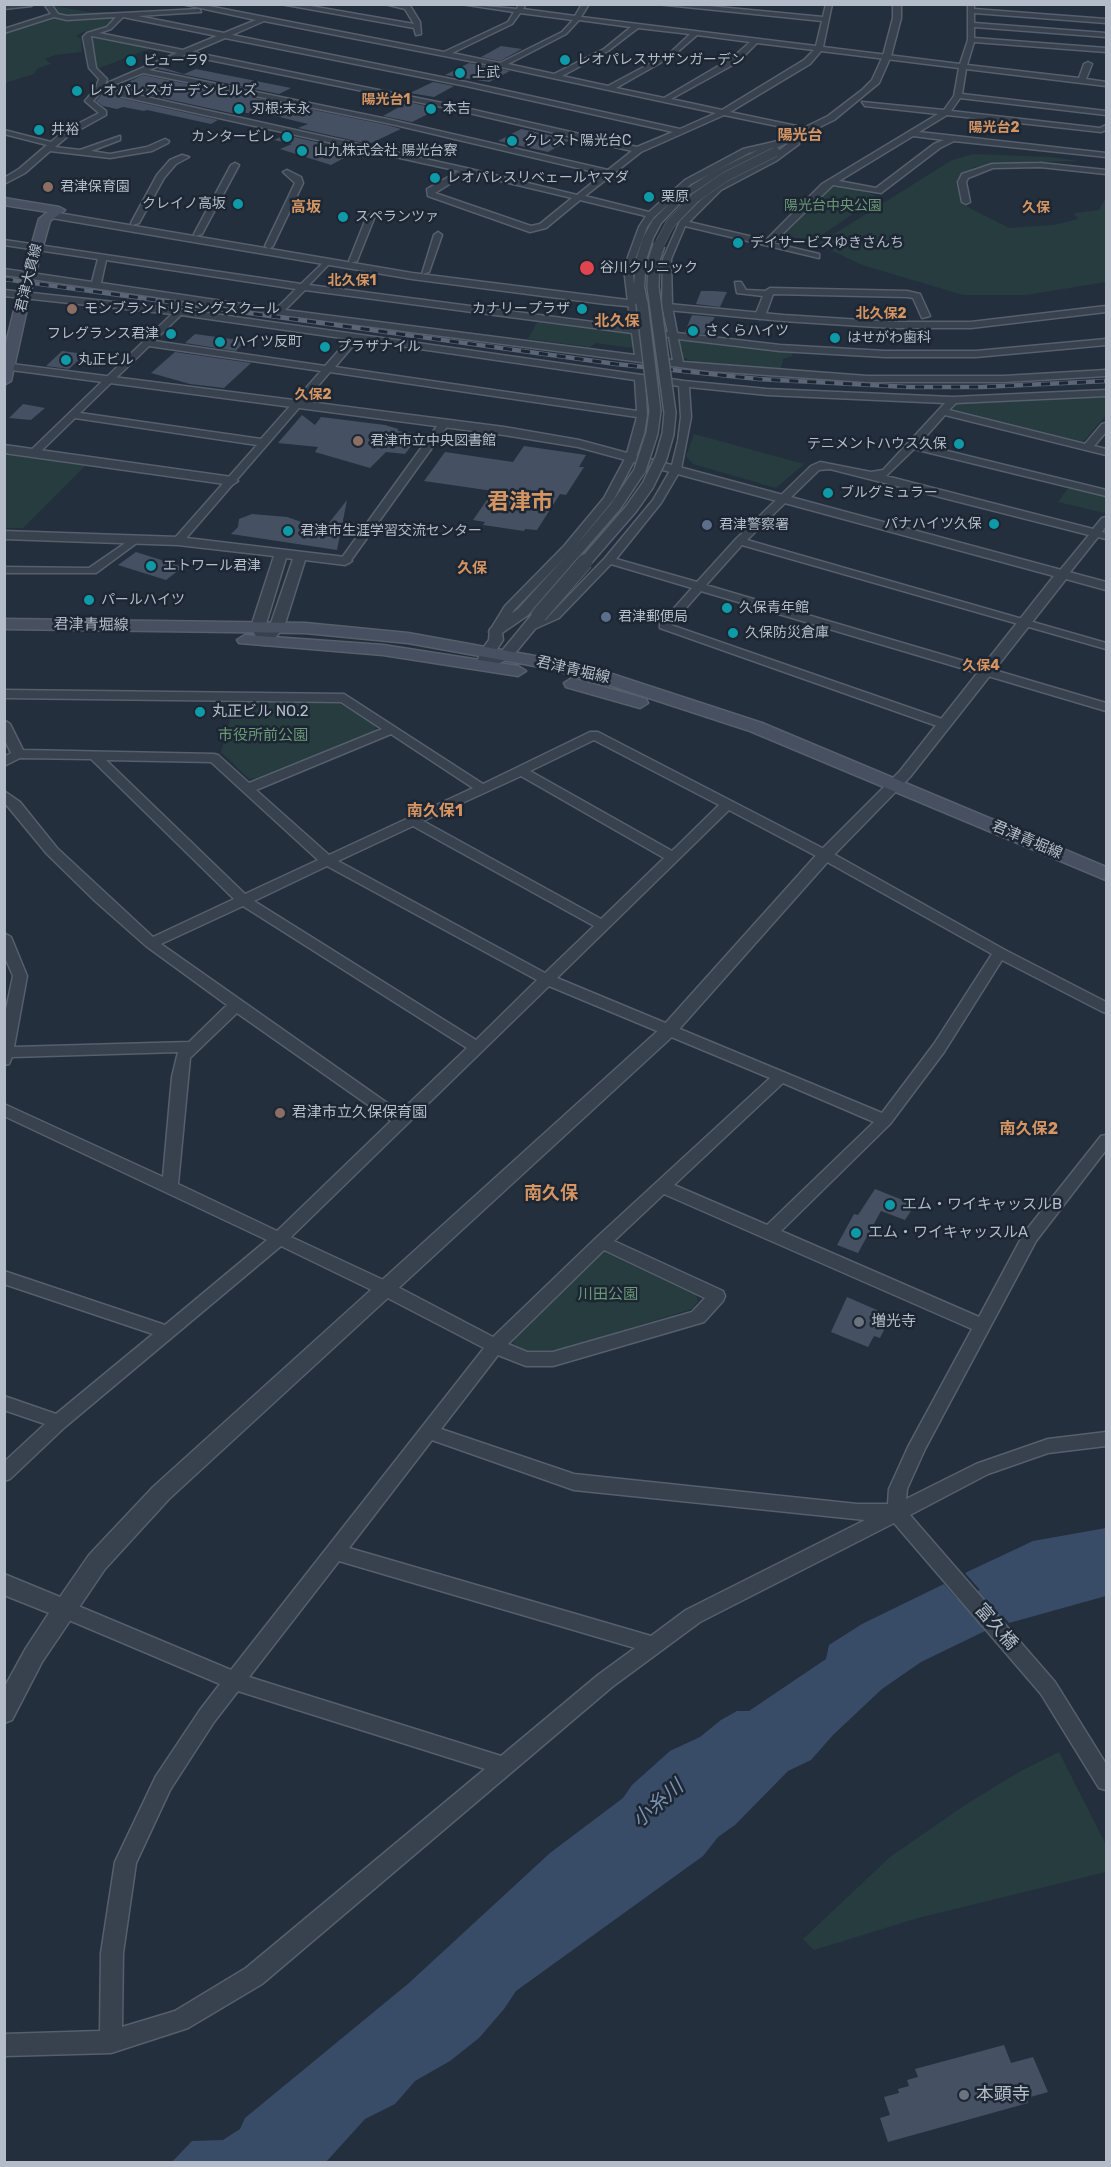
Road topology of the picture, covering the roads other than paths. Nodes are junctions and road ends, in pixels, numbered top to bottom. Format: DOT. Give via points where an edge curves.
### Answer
graph roads {
  1 [pos="32,4"];
  2 [pos="47,4"];
  3 [pos="185,4"];
  4 [pos="284,4"];
  5 [pos="388,4"];
  6 [pos="464,4"];
  7 [pos="586,4"];
  8 [pos="660,4"];
  9 [pos="828,4"];
  10 [pos="897,4"];
  11 [pos="907,4"];
  12 [pos="675,5"];
  13 [pos="406,6"];
  14 [pos="4,7"];
  15 [pos="520,8"];
  16 [pos="972,8"];
  17 [pos="120,10"];
  18 [pos="211,10"];
  19 [pos="54,15"];
  20 [pos="578,18"];
  21 [pos="263,19"];
  22 [pos="824,20"];
  23 [pos="4,21"];
  24 [pos="1107,21"];
  25 [pos="637,25"];
  26 [pos="972,25"];
  27 [pos="418,27"];
  28 [pos="4,31"];
  29 [pos="696,32"];
  30 [pos="89,34"];
  31 [pos="1107,35"];
  32 [pos="222,36"];
  33 [pos="756,40"];
  34 [pos="972,40"];
  35 [pos="398,45"];
  36 [pos="819,48"];
  37 [pos="1107,50"];
  38 [pos="184,53"];
  39 [pos="445,54"];
  40 [pos="887,56"];
  41 [pos="897,62"];
  42 [pos="1088,64"];
  43 [pos="501,65"];
  44 [pos="963,66"];
  45 [pos="143,71"];
  46 [pos="556,76"];
  47 [pos="1082,80"];
  48 [pos="886,82"];
  49 [pos="1107,84"];
  50 [pos="960,87"];
  51 [pos="610,88"];
  52 [pos="971,88"];
  53 [pos="99,89"];
  54 [pos="958,96"];
  55 [pos="665,100"];
  56 [pos="865,104"];
  57 [pos="723,112"];
  58 [pos="946,113"];
  59 [pos="1107,113"];
  60 [pos="803,130"];
  61 [pos="1105,131"];
  62 [pos="4,132"];
  63 [pos="683,132"];
  64 [pos="912,134"];
  65 [pos="117,138"];
  66 [pos="954,138"];
  67 [pos="165,141"];
  68 [pos="796,142"];
  69 [pos="49,146"];
  70 [pos="772,148"];
  71 [pos="638,150"];
  72 [pos="81,152"];
  73 [pos="1107,155"];
  74 [pos="185,157"];
  75 [pos="234,165"];
  76 [pos="466,170"];
  77 [pos="287,172"];
  78 [pos="612,172"];
  79 [pos="1107,172"];
  80 [pos="4,182"];
  81 [pos="831,182"];
  82 [pos="579,198"];
  83 [pos="4,201"];
  84 [pos="966,202"];
  85 [pos="4,207"];
  86 [pos="55,213"];
  87 [pos="651,214"];
  88 [pos="371,216"];
  89 [pos="135,223"];
  90 [pos="682,223"];
  91 [pos="198,234"];
  92 [pos="438,235"];
  93 [pos="4,242"];
  94 [pos="762,243"];
  95 [pos="37,246"];
  96 [pos="269,246"];
  97 [pos="103,255"];
  98 [pos="816,255"];
  99 [pos="353,261"];
  100 [pos="327,262"];
  101 [pos="4,272"];
  102 [pos="425,272"];
  103 [pos="29,276"];
  104 [pos="738,284"];
  105 [pos="96,285"];
  106 [pos="303,287"];
  107 [pos="4,292"];
  108 [pos="768,294"];
  109 [pos="24,295"];
  110 [pos="628,302"];
  111 [pos="666,306"];
  112 [pos="1107,309"];
  113 [pos="279,311"];
  114 [pos="179,312"];
  115 [pos="760,316"];
  116 [pos="924,316"];
  117 [pos="637,333"];
  118 [pos="356,337"];
  119 [pos="674,337"];
  120 [pos="1107,342"];
  121 [pos="147,343"];
  122 [pos="1094,344"];
  123 [pos="1107,350"];
  124 [pos="640,360"];
  125 [pos="679,365"];
  126 [pos="6,366"];
  127 [pos="887,366"];
  128 [pos="328,369"];
  129 [pos="1107,373"];
  130 [pos="640,376"];
  131 [pos="109,380"];
  132 [pos="4,381"];
  133 [pos="684,384"];
  134 [pos="1107,393"];
  135 [pos="953,400"];
  136 [pos="298,404"];
  137 [pos="942,411"];
  138 [pos="72,415"];
  139 [pos="642,415"];
  140 [pos="444,424"];
  141 [pos="1107,426"];
  142 [pos="265,443"];
  143 [pos="912,445"];
  144 [pos="1088,447"];
  145 [pos="4,449"];
  146 [pos="1107,452"];
  147 [pos="33,453"];
  148 [pos="631,457"];
  149 [pos="676,469"];
  150 [pos="871,475"];
  151 [pos="232,481"];
  152 [pos="1107,493"];
  153 [pos="786,499"];
  154 [pos="1107,520"];
  155 [pos="4,535"];
  156 [pos="1101,535"];
  157 [pos="134,540"];
  158 [pos="740,541"];
  159 [pos="178,542"];
  160 [pos="280,554"];
  161 [pos="300,556"];
  162 [pos="609,560"];
  163 [pos="345,561"];
  164 [pos="4,570"];
  165 [pos="1063,574"];
  166 [pos="1107,586"];
  167 [pos="699,587"];
  168 [pos="1024,623"];
  169 [pos="4,624"];
  170 [pos="277,627"];
  171 [pos="528,628"];
  172 [pos="495,632"];
  173 [pos="4,634"];
  174 [pos="262,634"];
  175 [pos="1107,646"];
  176 [pos="506,655"];
  177 [pos="485,658"];
  178 [pos="986,672"];
  179 [pos="4,694"];
  180 [pos="1107,707"];
  181 [pos="4,724"];
  182 [pos="944,724"];
  183 [pos="390,730"];
  184 [pos="18,754"];
  185 [pos="94,755"];
  186 [pos="4,762"];
  187 [pos="521,771"];
  188 [pos="249,788"];
  189 [pos="481,788"];
  190 [pos="891,790"];
  191 [pos="4,795"];
  192 [pos="728,804"];
  193 [pos="412,821"];
  194 [pos="825,855"];
  195 [pos="672,857"];
  196 [pos="327,861"];
  197 [pos="1107,874"];
  198 [pos="1107,888"];
  199 [pos="243,900"];
  200 [pos="602,926"];
  201 [pos="4,937"];
  202 [pos="151,943"];
  203 [pos="1000,953"];
  204 [pos="546,979"];
  205 [pos="236,1005"];
  206 [pos="1107,1008"];
  207 [pos="668,1031"];
  208 [pos="192,1047"];
  209 [pos="477,1047"];
  210 [pos="5,1055"];
  211 [pos="779,1078"];
  212 [pos="4,1109"];
  213 [pos="885,1120"];
  214 [pos="402,1121"];
  215 [pos="1107,1140"];
  216 [pos="664,1187"];
  217 [pos="170,1188"];
  218 [pos="769,1233"];
  219 [pos="279,1239"];
  220 [pos="602,1242"];
  221 [pos="4,1277"];
  222 [pos="386,1289"];
  223 [pos="983,1326"];
  224 [pos="167,1332"];
  225 [pos="495,1346"];
  226 [pos="4,1403"];
  227 [pos="59,1422"];
  228 [pos="429,1432"];
  229 [pos="1107,1439"];
  230 [pos="4,1474"];
  231 [pos="896,1512"];
  232 [pos="336,1552"];
  233 [pos="4,1584"];
  234 [pos="64,1609"];
  235 [pos="654,1645"];
  236 [pos="234,1682"];
  237 [pos="4,1712"];
  238 [pos="504,1766"];
  239 [pos="1107,1781"];
  240 [pos="111,2042"];
  241 [pos="4,2045"];
  1 -- 14 [label="street"];
  2 -- 19 [label="street"];
  3 -- 18 [label="street"];
  4 -- 27 [label="street"];
  5 -- 13 [label="street"];
  6 -- 15 [label="street"];
  7 -- 20 [label="street"];
  8 -- 12 [label="street"];
  9 -- 22 [label="street"];
  10 -- 40 [label="street"];
  11 -- 41 [label="street"];
  12 -- 22 [label="street"];
  13 -- 27 [label="street"];
  15 -- 20 [label="street"];
  15 -- 39 [label="street" via="510,22"];
  16 -- 24 [label="street"];
  16 -- 26 [label="street"];
  17 -- 18 [label="street"];
  17 -- 19 [label="street" via="67,18"];
  17 -- 30 [label="street" via="109,28"];
  17 -- 32 [label="street"];
  18 -- 21 [label="street"];
  19 -- 23 [label="street"];
  19 -- 28 [label="street"];
  20 -- 25 [label="street"];
  20 -- 43 [label="street" via="564,33"];
  21 -- 32 [label="street"];
  21 -- 35 [label="street"];
  22 -- 36 [label="street"];
  25 -- 29 [label="street"];
  25 -- 46 [label="street" via="606,50"];
  26 -- 31 [label="street"];
  26 -- 34 [label="street"];
  27 -- 35 [label="street" via="416,36"];
  29 -- 33 [label="street"];
  29 -- 51 [label="street" via="672,54"];
  30 -- 38 [label="street"];
  30 -- 53 [label="street" via="86,37 93,68 103,79"];
  32 -- 38 [label="street"];
  32 -- 63 [label="street"];
  33 -- 36 [label="street"];
  33 -- 55 [label="street" via="735,60"];
  34 -- 37 [label="street"];
  34 -- 44 [label="street"];
  35 -- 39 [label="street"];
  36 -- 40 [label="street"];
  36 -- 57 [label="street" via="796,70"];
  38 -- 45 [label="street"];
  38 -- 71 [label="street" via="462,109"];
  39 -- 43 [label="street"];
  40 -- 41 [label="street"];
  40 -- 60 [label="street" via="876,81 866,92 831,118"];
  41 -- 44 [label="street"];
  42 -- 47 [label="street"];
  43 -- 46 [label="street"];
  44 -- 47 [label="street"];
  44 -- 50 [label="street"];
  45 -- 53 [label="street"];
  45 -- 78 [label="street"];
  46 -- 51 [label="street"];
  47 -- 49 [label="street"];
  48 -- 56 [label="street"];
  50 -- 52 [label="street"];
  50 -- 54 [label="street"];
  51 -- 55 [label="street"];
  53 -- 69 [label="street" via="89,101 102,113"];
  53 -- 76 [label="street"];
  54 -- 58 [label="street"];
  54 -- 59 [label="street"];
  55 -- 57 [label="street"];
  56 -- 58 [label="street"];
  56 -- 68 [label="street" via="839,122"];
  57 -- 60 [label="street"];
  57 -- 63 [label="street"];
  58 -- 61 [label="street"];
  58 -- 64 [label="street"];
  60 -- 70 [label="street"];
  62 -- 69 [label="street"];
  63 -- 71 [label="street"];
  64 -- 66 [label="street"];
  64 -- 81 [label="street"];
  65 -- 72 [label="street"];
  66 -- 73 [label="street"];
  66 -- 81 [label="street" via="937,146 878,191"];
  67 -- 72 [label="street" via="118,155"];
  68 -- 70 [label="street"];
  68 -- 90 [label="street" via="718,188"];
  69 -- 72 [label="street"];
  69 -- 80 [label="street"];
  70 -- 87 [label="street" via="746,151 713,168"];
  70 -- 171 [label="street, bridge" via="695,198 661,239 654,260 653,287 670,412 661,458 631,509"];
  70 -- 172 [label="street, bridge" via="714,175 683,195 657,222 640,260 639,286 655,411 646,456 616,506 523,612"];
  71 -- 78 [label="street"];
  74 -- 89 [label="street" via="173,162 160,177"];
  75 -- 91 [label="street"];
  76 -- 82 [label="street"];
  76 -- 82 [label="street" via="430,191 431,194 530,229 543,226"];
  77 -- 96 [label="street" via="299,183"];
  78 -- 82 [label="street"];
  79 -- 84 [label="street" via="1040,165 992,166 965,176 962,182"];
  81 -- 94 [label="street" via="769,242"];
  82 -- 87 [label="street"];
  83 -- 86 [label="main road"];
  85 -- 86 [label="main road"];
  86 -- 89 [label="street"];
  86 -- 95 [label="main road, 君津大貫線" via="45,219"];
  86 -- 100 [label="street"];
  87 -- 110 [label="street" via="628,268"];
  88 -- 99 [label="street"];
  89 -- 91 [label="street"];
  90 -- 94 [label="street"];
  90 -- 111 [label="street" via="666,259"];
  91 -- 96 [label="street"];
  92 -- 102 [label="street"];
  93 -- 95 [label="street"];
  94 -- 98 [label="street"];
  95 -- 97 [label="street"];
  95 -- 103 [label="main road, 君津大貫線"];
  96 -- 99 [label="street"];
  97 -- 105 [label="street"];
  97 -- 106 [label="street"];
  99 -- 102 [label="street"];
  100 -- 106 [label="street"];
  100 -- 110 [label="street" via="461,283"];
  101 -- 103 [label="street"];
  102 -- 110 [label="street"];
  103 -- 105 [label="street"];
  103 -- 109 [label="main road, 君津大貫線"];
  104 -- 108 [label="street" via="745,293"];
  105 -- 113 [label="street"];
  106 -- 113 [label="street"];
  106 -- 117 [label="street"];
  107 -- 109 [label="street"];
  108 -- 115 [label="street"];
  108 -- 116 [label="street" via="907,294 917,296"];
  109 -- 114 [label="street"];
  109 -- 126 [label="main road, 君津大貫線"];
  110 -- 111 [label="street"];
  110 -- 117 [label="street"];
  111 -- 115 [label="street"];
  111 -- 119 [label="street"];
  112 -- 115 [label="street" via="971,325 843,323"];
  113 -- 124 [label="street"];
  114 -- 118 [label="street"];
  114 -- 121 [label="street"];
  117 -- 119 [label="street"];
  117 -- 124 [label="street"];
  118 -- 128 [label="street"];
  118 -- 130 [label="street"];
  119 -- 125 [label="street"];
  119 -- 127 [label="street" via="780,348"];
  120 -- 122 [label="street"];
  121 -- 128 [label="street"];
  121 -- 131 [label="street"];
  122 -- 123 [label="street"];
  122 -- 127 [label="street"];
  124 -- 125 [label="street"];
  125 -- 127 [label="street" via="794,375"];
  126 -- 131 [label="street"];
  126 -- 132 [label="main road, 君津大貫線"];
  127 -- 129 [label="street" via="1004,379"];
  128 -- 136 [label="street"];
  128 -- 139 [label="street"];
  130 -- 133 [label="street"];
  130 -- 139 [label="street"];
  131 -- 136 [label="street"];
  131 -- 138 [label="street"];
  133 -- 135 [label="street" via="811,395"];
  133 -- 149 [label="street" via="686,417"];
  134 -- 135 [label="street"];
  135 -- 137 [label="street"];
  136 -- 140 [label="street"];
  136 -- 142 [label="street"];
  137 -- 143 [label="street"];
  137 -- 144 [label="street"];
  138 -- 142 [label="street"];
  138 -- 147 [label="street"];
  139 -- 148 [label="street"];
  140 -- 148 [label="street" via="542,437"];
  140 -- 163 [label="street"];
  141 -- 144 [label="street"];
  142 -- 151 [label="street"];
  143 -- 150 [label="street" via="886,473"];
  143 -- 152 [label="street"];
  144 -- 146 [label="street"];
  145 -- 147 [label="street"];
  147 -- 151 [label="street"];
  148 -- 149 [label="street"];
  148 -- 172 [label="street" via="609,499 509,608"];
  149 -- 153 [label="street"];
  149 -- 162 [label="street" via="657,501"];
  150 -- 153 [label="street" via="820,465"];
  150 -- 156 [label="street"];
  151 -- 159 [label="street"];
  153 -- 158 [label="street"];
  153 -- 165 [label="street"];
  154 -- 156 [label="street"];
  155 -- 157 [label="street"];
  156 -- 165 [label="street"];
  157 -- 159 [label="street"];
  157 -- 164 [label="street" via="92,572"];
  158 -- 167 [label="street"];
  158 -- 168 [label="street"];
  159 -- 160 [label="street"];
  160 -- 161 [label="street"];
  160 -- 174 [label="street"];
  161 -- 163 [label="street"];
  161 -- 170 [label="street"];
  162 -- 167 [label="street"];
  162 -- 171 [label="street" via="555,616"];
  165 -- 166 [label="street"];
  165 -- 168 [label="street"];
  167 -- 178 [label="street"];
  167 -- 182 [label="street" via="664,626"];
  168 -- 175 [label="street"];
  168 -- 178 [label="street"];
  169 -- 174 [label="main road, 君津青堀線"];
  170 -- 174 [label="main road, 君津青堀線"];
  170 -- 177 [label="main road, 君津青堀線" via="397,636"];
  171 -- 176 [label="street"];
  172 -- 177 [label="street" via="496,640"];
  173 -- 174 [label="main road, 君津青堀線"];
  174 -- 177 [label="main road, 君津青堀線"];
  176 -- 177 [label="main road, 君津青堀線"];
  176 -- 190 [label="main road, 君津青堀線" via="675,698 756,727"];
  177 -- 190 [label="main road, 君津青堀線" via="704,722"];
  178 -- 180 [label="street"];
  178 -- 182 [label="street"];
  179 -- 183 [label="street" via="344,698"];
  181 -- 184 [label="street"];
  182 -- 190 [label="street"];
  183 -- 188 [label="street"];
  183 -- 189 [label="street"];
  184 -- 185 [label="street"];
  184 -- 186 [label="street"];
  185 -- 188 [label="street" via="214,758"];
  185 -- 199 [label="street"];
  187 -- 189 [label="street"];
  187 -- 192 [label="street" via="594,735"];
  187 -- 195 [label="street"];
  188 -- 196 [label="street"];
  189 -- 193 [label="street"];
  190 -- 194 [label="street"];
  190 -- 197 [label="main road, 君津青堀線"];
  190 -- 198 [label="main road, 君津青堀線"];
  191 -- 202 [label="street" via="52,851"];
  192 -- 194 [label="street"];
  192 -- 195 [label="street"];
  193 -- 196 [label="street"];
  193 -- 200 [label="street"];
  194 -- 203 [label="street"];
  194 -- 207 [label="street"];
  195 -- 200 [label="street"];
  196 -- 199 [label="street"];
  196 -- 204 [label="street"];
  199 -- 202 [label="street"];
  199 -- 209 [label="street"];
  200 -- 204 [label="street"];
  201 -- 210 [label="street" via="20,976"];
  202 -- 205 [label="street"];
  203 -- 206 [label="street"];
  203 -- 213 [label="street" via="939,1048"];
  204 -- 207 [label="street"];
  204 -- 209 [label="street"];
  205 -- 208 [label="street"];
  205 -- 214 [label="street"];
  207 -- 211 [label="street"];
  207 -- 222 [label="street"];
  208 -- 210 [label="street"];
  208 -- 217 [label="street" via="183,1056 178,1077"];
  209 -- 214 [label="street"];
  211 -- 213 [label="street"];
  211 -- 216 [label="street"];
  212 -- 217 [label="street"];
  213 -- 218 [label="street"];
  214 -- 219 [label="street"];
  215 -- 223 [label="street" via="1030,1237"];
  216 -- 218 [label="street"];
  216 -- 220 [label="street"];
  217 -- 219 [label="street"];
  218 -- 223 [label="street"];
  219 -- 222 [label="street"];
  219 -- 224 [label="street"];
  220 -- 225 [label="street"];
  220 -- 225 [label="street" via="717,1296 698,1317 553,1359 526,1359"];
  221 -- 224 [label="street"];
  222 -- 225 [label="street"];
  222 -- 234 [label="street" via="161,1493 97,1562"];
  223 -- 231 [label="street" via="897,1489"];
  224 -- 227 [label="street"];
  225 -- 228 [label="street"];
  226 -- 227 [label="street"];
  227 -- 230 [label="street"];
  228 -- 231 [label="street" via="574,1482 857,1512"];
  228 -- 232 [label="street"];
  229 -- 231 [label="street" via="1048,1446 982,1469"];
  231 -- 235 [label="street" via="693,1616"];
  231 -- 239 [label="street, 富久橋" via="1048,1688"];
  232 -- 235 [label="street"];
  232 -- 236 [label="street"];
  233 -- 234 [label="street"];
  234 -- 236 [label="street"];
  234 -- 237 [label="street"];
  235 -- 238 [label="street" via="604,1681"];
  236 -- 238 [label="street"];
  236 -- 240 [label="street" via="163,1783 126,1862 112,1953"];
  238 -- 240 [label="street" via="254,1976 180,2020"];
  240 -- 241 [label="street"];
}
